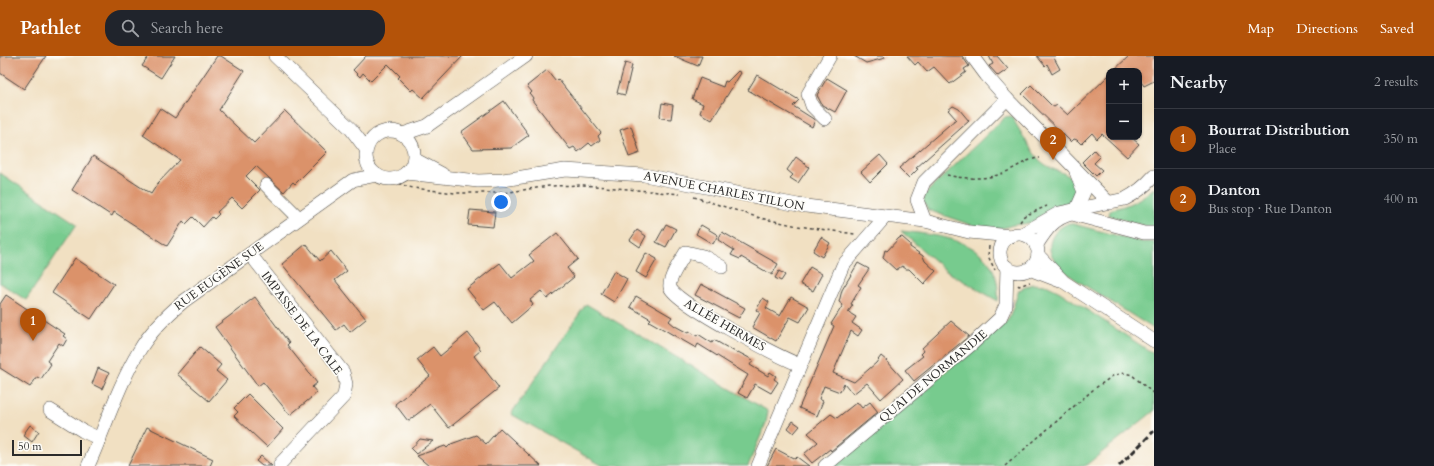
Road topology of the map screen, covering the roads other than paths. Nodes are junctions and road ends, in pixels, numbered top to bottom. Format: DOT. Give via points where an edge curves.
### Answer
graph roads {
  1 [pos="276,56"];
  2 [pos="526,56"];
  3 [pos="830,56"];
  4 [pos="972,56"];
  5 [pos="1007,99"];
  6 [pos="825,119"];
  7 [pos="427,126"];
  8 [pos="351,129"];
  9 [pos="403,134"];
  10 [pos="376,135"];
  11 [pos="366,154"];
  12 [pos="414,154"];
  13 [pos="1075,169"];
  14 [pos="377,175"];
  15 [pos="400,176"];
  16 [pos="1154,176"];
  17 [pos="453,178"];
  18 [pos="353,180"];
  19 [pos="266,185"];
  20 [pos="1109,203"];
  21 [pos="1077,208"];
  22 [pos="885,217"];
  23 [pos="299,218"];
  24 [pos="925,221"];
  25 [pos="1019,229"];
  26 [pos="969,232"];
  27 [pos="1154,233"];
  28 [pos="1037,250"];
  29 [pos="1000,252"];
  30 [pos="250,254"];
  31 [pos="722,267"];
  32 [pos="1007,267"];
  33 [pos="1025,270"];
  34 [pos="1064,282"];
  35 [pos="1007,285"];
  36 [pos="1154,341"];
  37 [pos="800,366"];
  38 [pos="50,410"];
  39 [pos="100,439"];
  40 [pos="88,466"];
  41 [pos="280,466"];
  42 [pos="758,466"];
  43 [pos="825,466"];
  1 -- 8 [label="street"];
  2 -- 7 [label="street"];
  3 -- 6 [label="street" via="808,94 812,106"];
  4 -- 5 [label="street"];
  5 -- 13 [label="street"];
  5 -- 24 [label="street" via="922,186 917,200"];
  7 -- 9 [label="street"];
  7 -- 12 [label="street"];
  8 -- 10 [label="street"];
  8 -- 11 [label="street"];
  9 -- 10 [label="street" via="390,130"];
  9 -- 12 [label="street" via="409,138"];
  10 -- 11 [label="street" via="368,144"];
  11 -- 14 [label="street" via="370,168"];
  11 -- 18 [label="street, RUE EUGÈNE SUE"];
  12 -- 15 [label="street" via="413,164"];
  12 -- 17 [label="street, AVENUE CHARLES TILLON" via="431,169"];
  13 -- 20 [label="street"];
  13 -- 21 [label="street" via="1084,192"];
  14 -- 15 [label="street" via="387,179"];
  14 -- 18 [label="street, RUE EUGÈNE SUE"];
  15 -- 17 [label="street, AVENUE CHARLES TILLON"];
  16 -- 20 [label="street" via="1133,195"];
  17 -- 22 [label="street, AVENUE CHARLES TILLON" via="503,180 565,170 644,175 798,205"];
  18 -- 23 [label="street, RUE EUGÈNE SUE"];
  19 -- 23 [label="street"];
  20 -- 21 [label="street"];
  21 -- 25 [label="street"];
  22 -- 24 [label="street, AVENUE CHARLES TILLON"];
  22 -- 37 [label="street" via="843,265"];
  23 -- 30 [label="street, RUE EUGÈNE SUE"];
  24 -- 26 [label="street, AVENUE CHARLES TILLON"];
  25 -- 26 [label="street, AVENUE CHARLES TILLON"];
  25 -- 28 [label="street" via="1033,240"];
  25 -- 29 [label="street" via="1003,242"];
  26 -- 29 [label="street, AVENUE CHARLES TILLON"];
  27 -- 28 [label="street" via="1137,232 1072,214 1063,216 1050,225"];
  28 -- 33 [label="street" via="1033,265"];
  28 -- 34 [label="street"];
  29 -- 32 [label="street"];
  30 -- 39 [label="street, RUE EUGÈNE SUE" via="184,301 167,315 152,333 139,350 129,370"];
  30 -- 41 [label="street, IMPASSE DE LA CALE" via="343,372 346,384 344,396"];
  31 -- 37 [label="street, ALLÉE HERMES" via="703,256 686,252 669,282 670,289 678,298"];
  32 -- 33 [label="street" via="1017,272"];
  32 -- 35 [label="street, QUAI DE NORMANDIE"];
  33 -- 34 [label="street"];
  33 -- 35 [label="street"];
  34 -- 36 [label="street"];
  35 -- 43 [label="street, QUAI DE NORMANDIE" via="1003,313 987,331"];
  37 -- 42 [label="street"];
  38 -- 39 [label="street"];
  39 -- 40 [label="street, RUE EUGÈNE SUE"];
}
